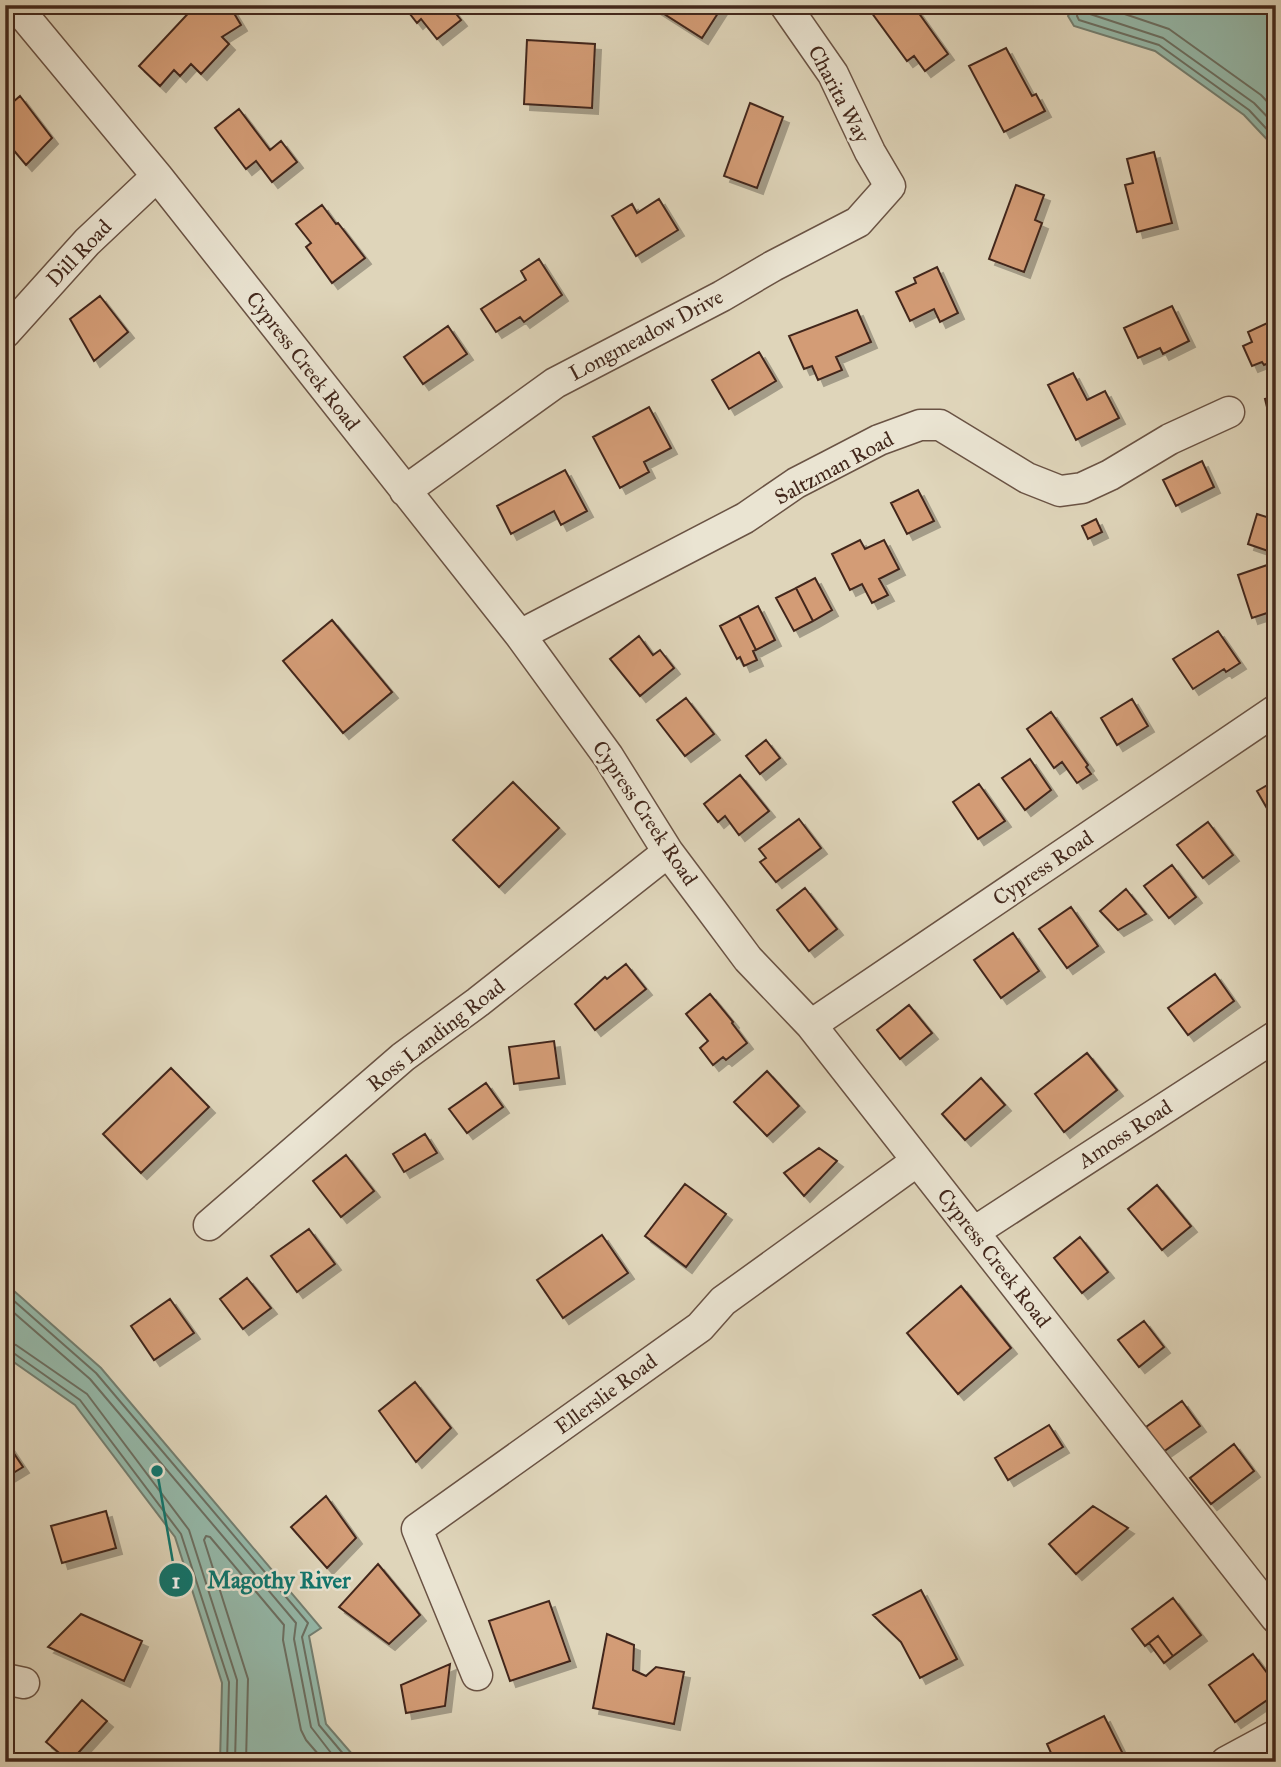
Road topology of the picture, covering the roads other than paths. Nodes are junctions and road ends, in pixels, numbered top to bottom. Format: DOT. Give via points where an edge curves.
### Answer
graph roads {
  1 [pos="16,5"];
  2 [pos="785,5"];
  3 [pos="157,176"];
  4 [pos="890,186"];
  5 [pos="5,333"];
  6 [pos="1228,412"];
  7 [pos="405,491"];
  8 [pos="520,635"];
  9 [pos="1276,710"];
  10 [pos="668,852"];
  11 [pos="811,1025"];
  12 [pos="1276,1036"];
  13 [pos="917,1161"];
  14 [pos="209,1226"];
  15 [pos="974,1232"];
  16 [pos="1276,1618"];
  17 [pos="477,1675"];
  18 [pos="1276,1735"];
  19 [pos="1226,1762"];
  1 -- 3 [label="street, Cypress Creek Road"];
  2 -- 4 [label="street, Charita Way" via="833,74"];
  3 -- 5 [label="street, Dill Road" via="87,242"];
  3 -- 7 [label="street, Cypress Creek Road"];
  4 -- 7 [label="street, Longmeadow Drive" via="858,222 555,383"];
  6 -- 8 [label="street, Saltzman Road" via="1082,488 1060,491 1027,478 940,425 920,425 839,460 745,519"];
  7 -- 8 [label="street, Cypress Creek Road"];
  8 -- 10 [label="street, Cypress Creek Road" via="608,756"];
  9 -- 11 [label="street, Cypress Road"];
  10 -- 11 [label="street, Cypress Creek Road" via="748,959"];
  10 -- 14 [label="street, Ross Landing Road" via="403,1057"];
  11 -- 13 [label="street, Cypress Creek Road"];
  12 -- 15 [label="street, Amoss Road"];
  13 -- 15 [label="street, Cypress Creek Road"];
  13 -- 17 [label="street, Ellerslie Road" via="723,1301 700,1327 417,1529"];
  15 -- 16 [label="street, Cypress Creek Road"];
  18 -- 19 [label="street"];
}
